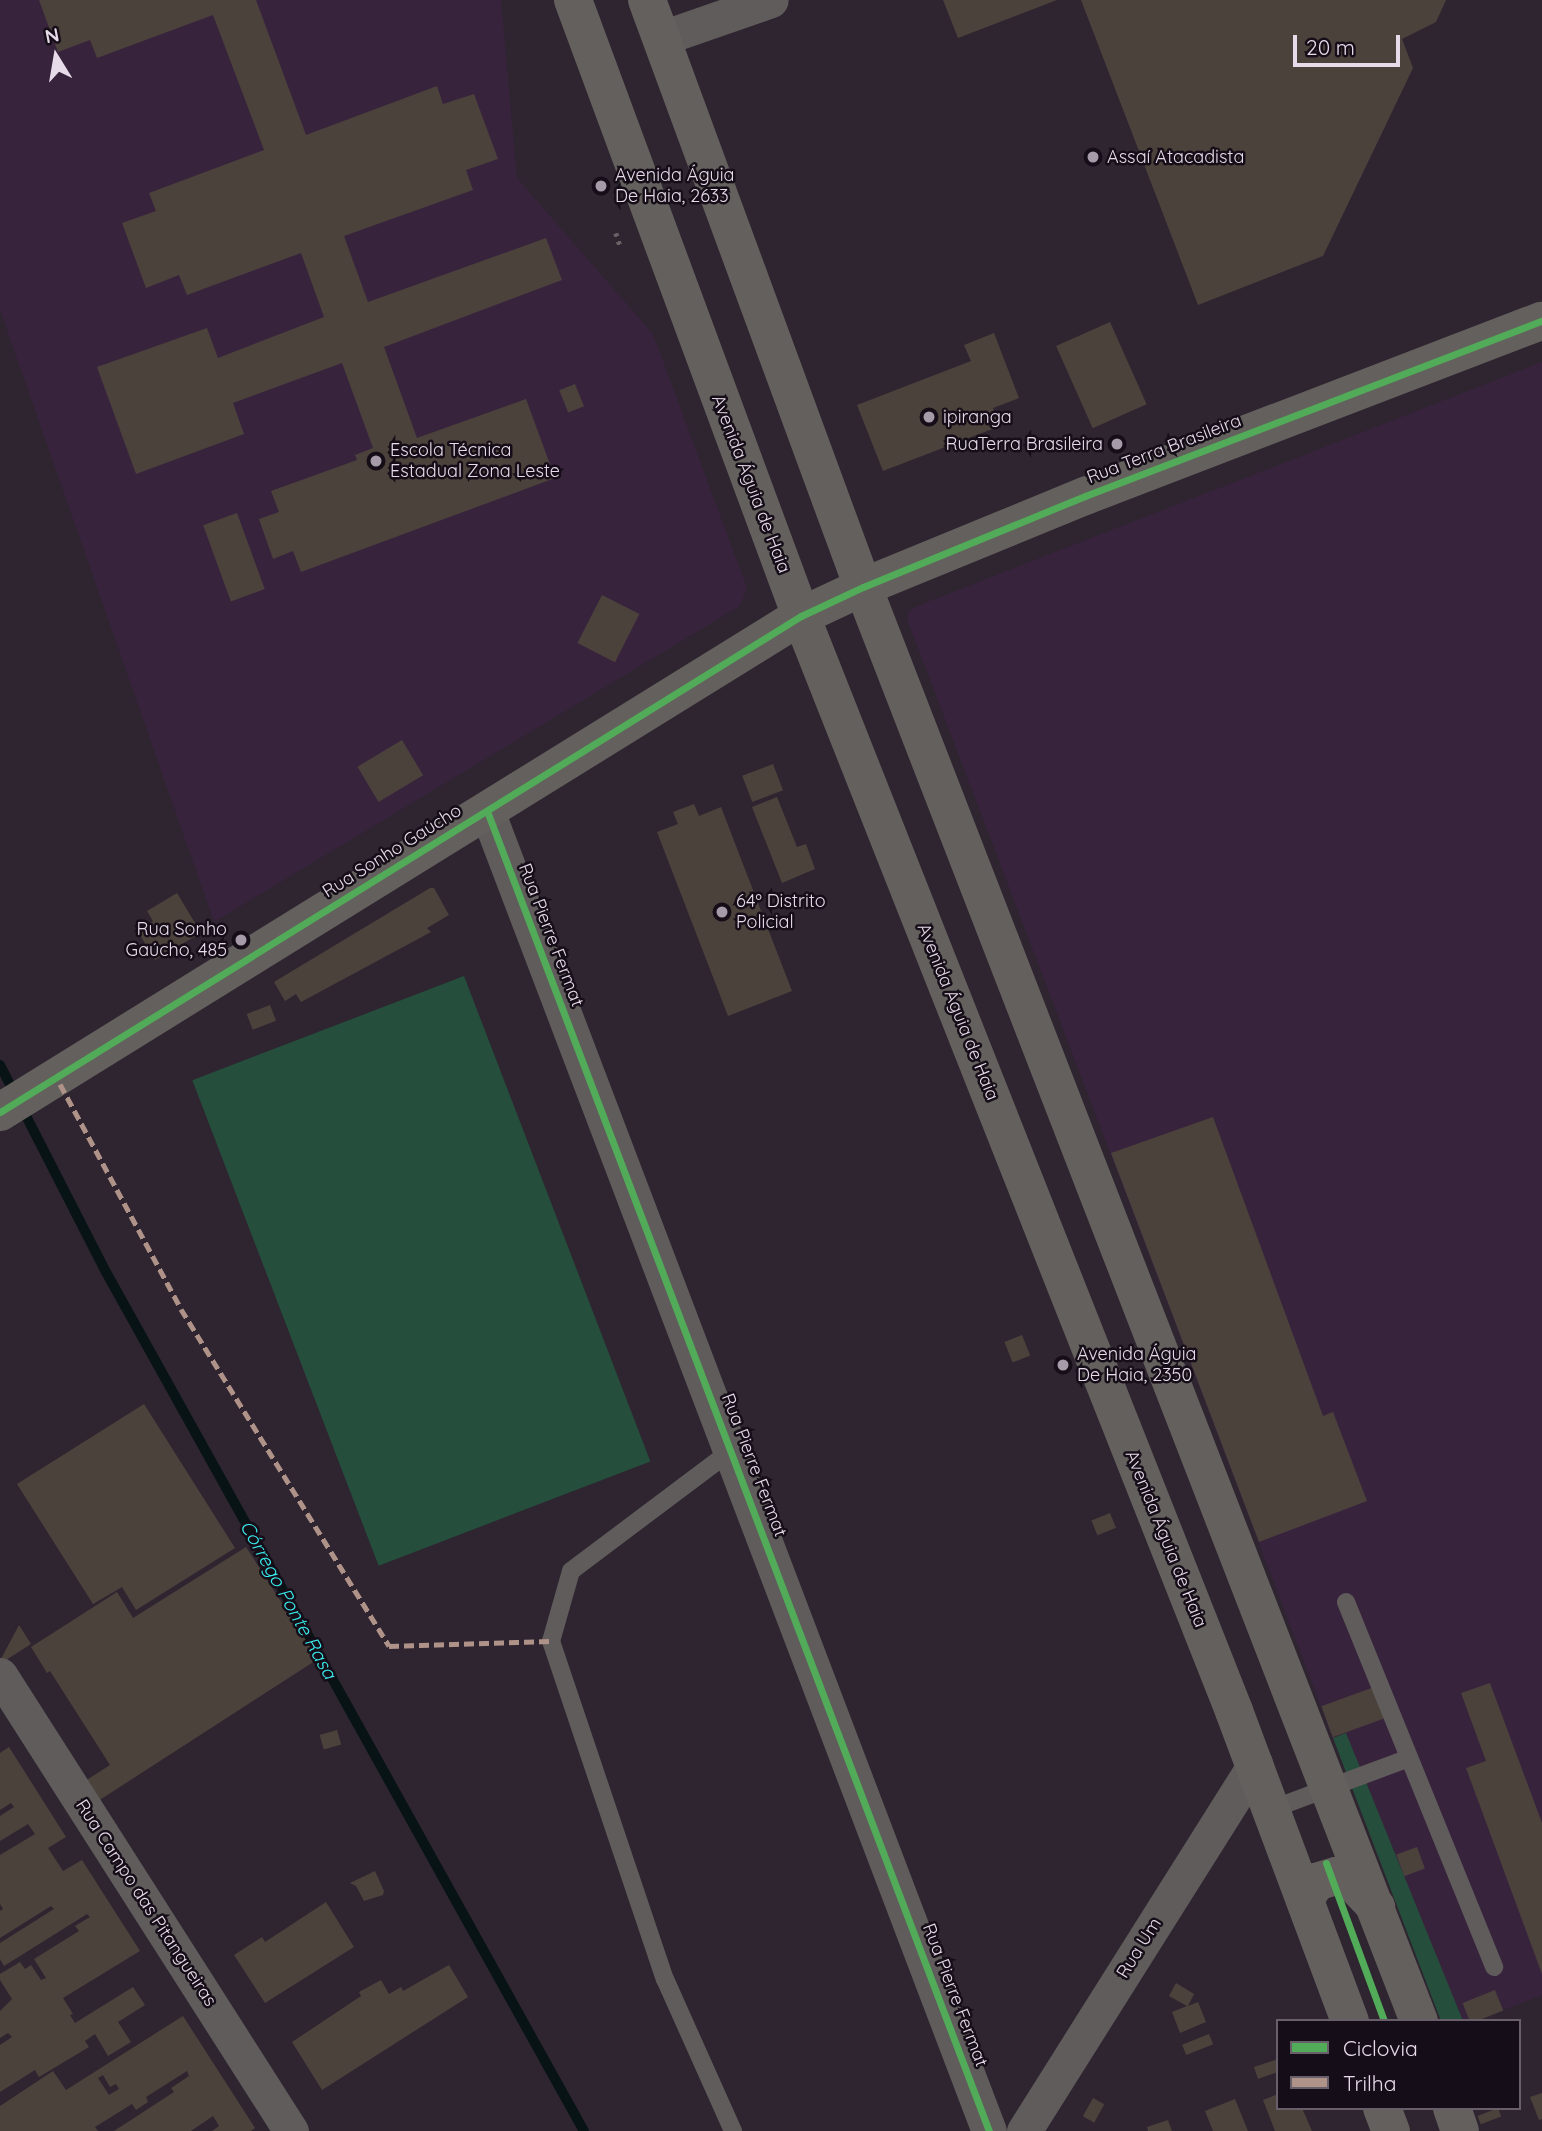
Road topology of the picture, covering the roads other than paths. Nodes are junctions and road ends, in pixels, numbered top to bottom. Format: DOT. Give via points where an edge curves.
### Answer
graph roads {
  1 [pos="573,0"];
  2 [pos="647,0"];
  3 [pos="771,0"];
  4 [pos="662,38"];
  5 [pos="1542,321"];
  6 [pos="863,587"];
  7 [pos="801,616"];
  8 [pos="487,811"];
  9 [pos="0,1112"];
  10 [pos="732,1450"];
  11 [pos="1346,1602"];
  12 [pos="0,1675"];
  13 [pos="1409,1758"];
  14 [pos="1255,1764"];
  15 [pos="1331,1788"];
  16 [pos="1272,1810"];
  17 [pos="1306,1898"];
  18 [pos="1377,1909"];
  19 [pos="1494,1967"];
  20 [pos="1349,2019"];
  21 [pos="1418,2019"];
  22 [pos="1383,2110"];
  23 [pos="1453,2110"];
  24 [pos="291,2131"];
  25 [pos="733,2131"];
  26 [pos="989,2131"];
  27 [pos="1024,2131"];
  28 [pos="1391,2131"];
  29 [pos="1460,2131"];
  1 -- 7 [label="main road, Avenida Águia de Haia"];
  2 -- 4 [label="main road"];
  3 -- 4 [label="street"];
  4 -- 6 [label="main road"];
  5 -- 6 [label="main road, Rua Terra Brasileira" via="1085,496"];
  6 -- 7 [label="main road, Rua Terra Brasileira"];
  6 -- 15 [label="main road"];
  7 -- 8 [label="main road, Rua Sonho Gaúcho"];
  7 -- 14 [label="main road, Avenida Águia de Haia"];
  8 -- 9 [label="main road, Rua Sonho Gaúcho"];
  8 -- 10 [label="street, Rua Pierre Fermat"];
  10 -- 25 [label="lane" via="570,1572 551,1641 665,1979"];
  10 -- 26 [label="street, Rua Pierre Fermat"];
  11 -- 13 [label="lane"];
  12 -- 24 [label="street, Rua Campo das Pitangueiras"];
  13 -- 15 [label="lane"];
  13 -- 19 [label="lane"];
  14 -- 16 [label="main road, Avenida Águia de Haia"];
  14 -- 27 [label="street, Rua Um"];
  15 -- 16 [label="lane"];
  15 -- 18 [label="main road"];
  16 -- 17 [label="main road, Avenida Águia de Haia"];
  17 -- 18 [label="main road" via="1315,1882 1336,1876 1354,1884"];
  17 -- 20 [label="main road, Avenida Águia de Haia"];
  18 -- 21 [label="main road"];
  22 -- 28 [label="main road"];
  23 -- 29 [label="main road"];
}
